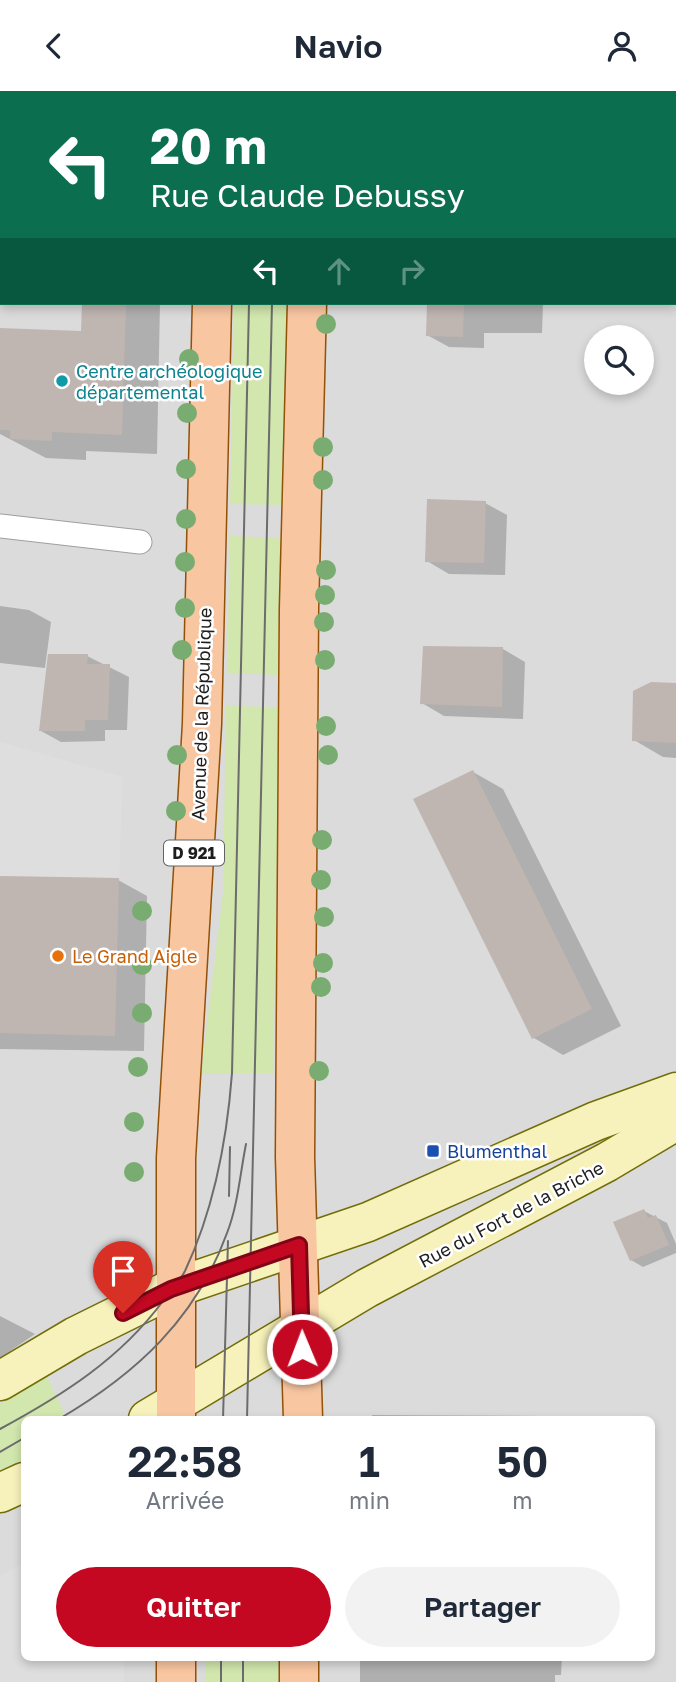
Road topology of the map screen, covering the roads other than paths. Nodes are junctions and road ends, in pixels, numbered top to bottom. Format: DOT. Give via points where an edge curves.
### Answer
graph roads {
  1 [pos="212,305"];
  2 [pos="307,305"];
  3 [pos="0,526"];
  4 [pos="140,542"];
  5 [pos="676,1092"];
  6 [pos="676,1121"];
  7 [pos="299,1245"];
  8 [pos="176,1288"];
  9 [pos="302,1326"];
  10 [pos="0,1381"];
  11 [pos="167,1414"];
  12 [pos="303,1416"];
  13 [pos="21,1483"];
  14 [pos="0,1493"];
  15 [pos="176,1661"];
  16 [pos="299,1661"];
  17 [pos="176,1682"];
  18 [pos="299,1682"];
  1 -- 8 [label="main road, Avenue de la République / D 921" via="202,724 177,1125"];
  2 -- 7 [label="main road" via="299,623 295,1157"];
  3 -- 4 [label="lane"];
  5 -- 7 [label="main road"];
  6 -- 9 [label="main road, Rue du Fort de la Briche"];
  7 -- 8 [label="main road"];
  7 -- 9 [label="main road"];
  8 -- 10 [label="main road" via="76,1336"];
  8 -- 11 [label="main road, Avenue de la République / D 921"];
  9 -- 11 [label="main road, Rue du Fort de la Briche"];
  9 -- 12 [label="main road"];
  13 -- 14 [label="main road"];
  15 -- 17 [label="main road"];
  16 -- 18 [label="main road"];
}
